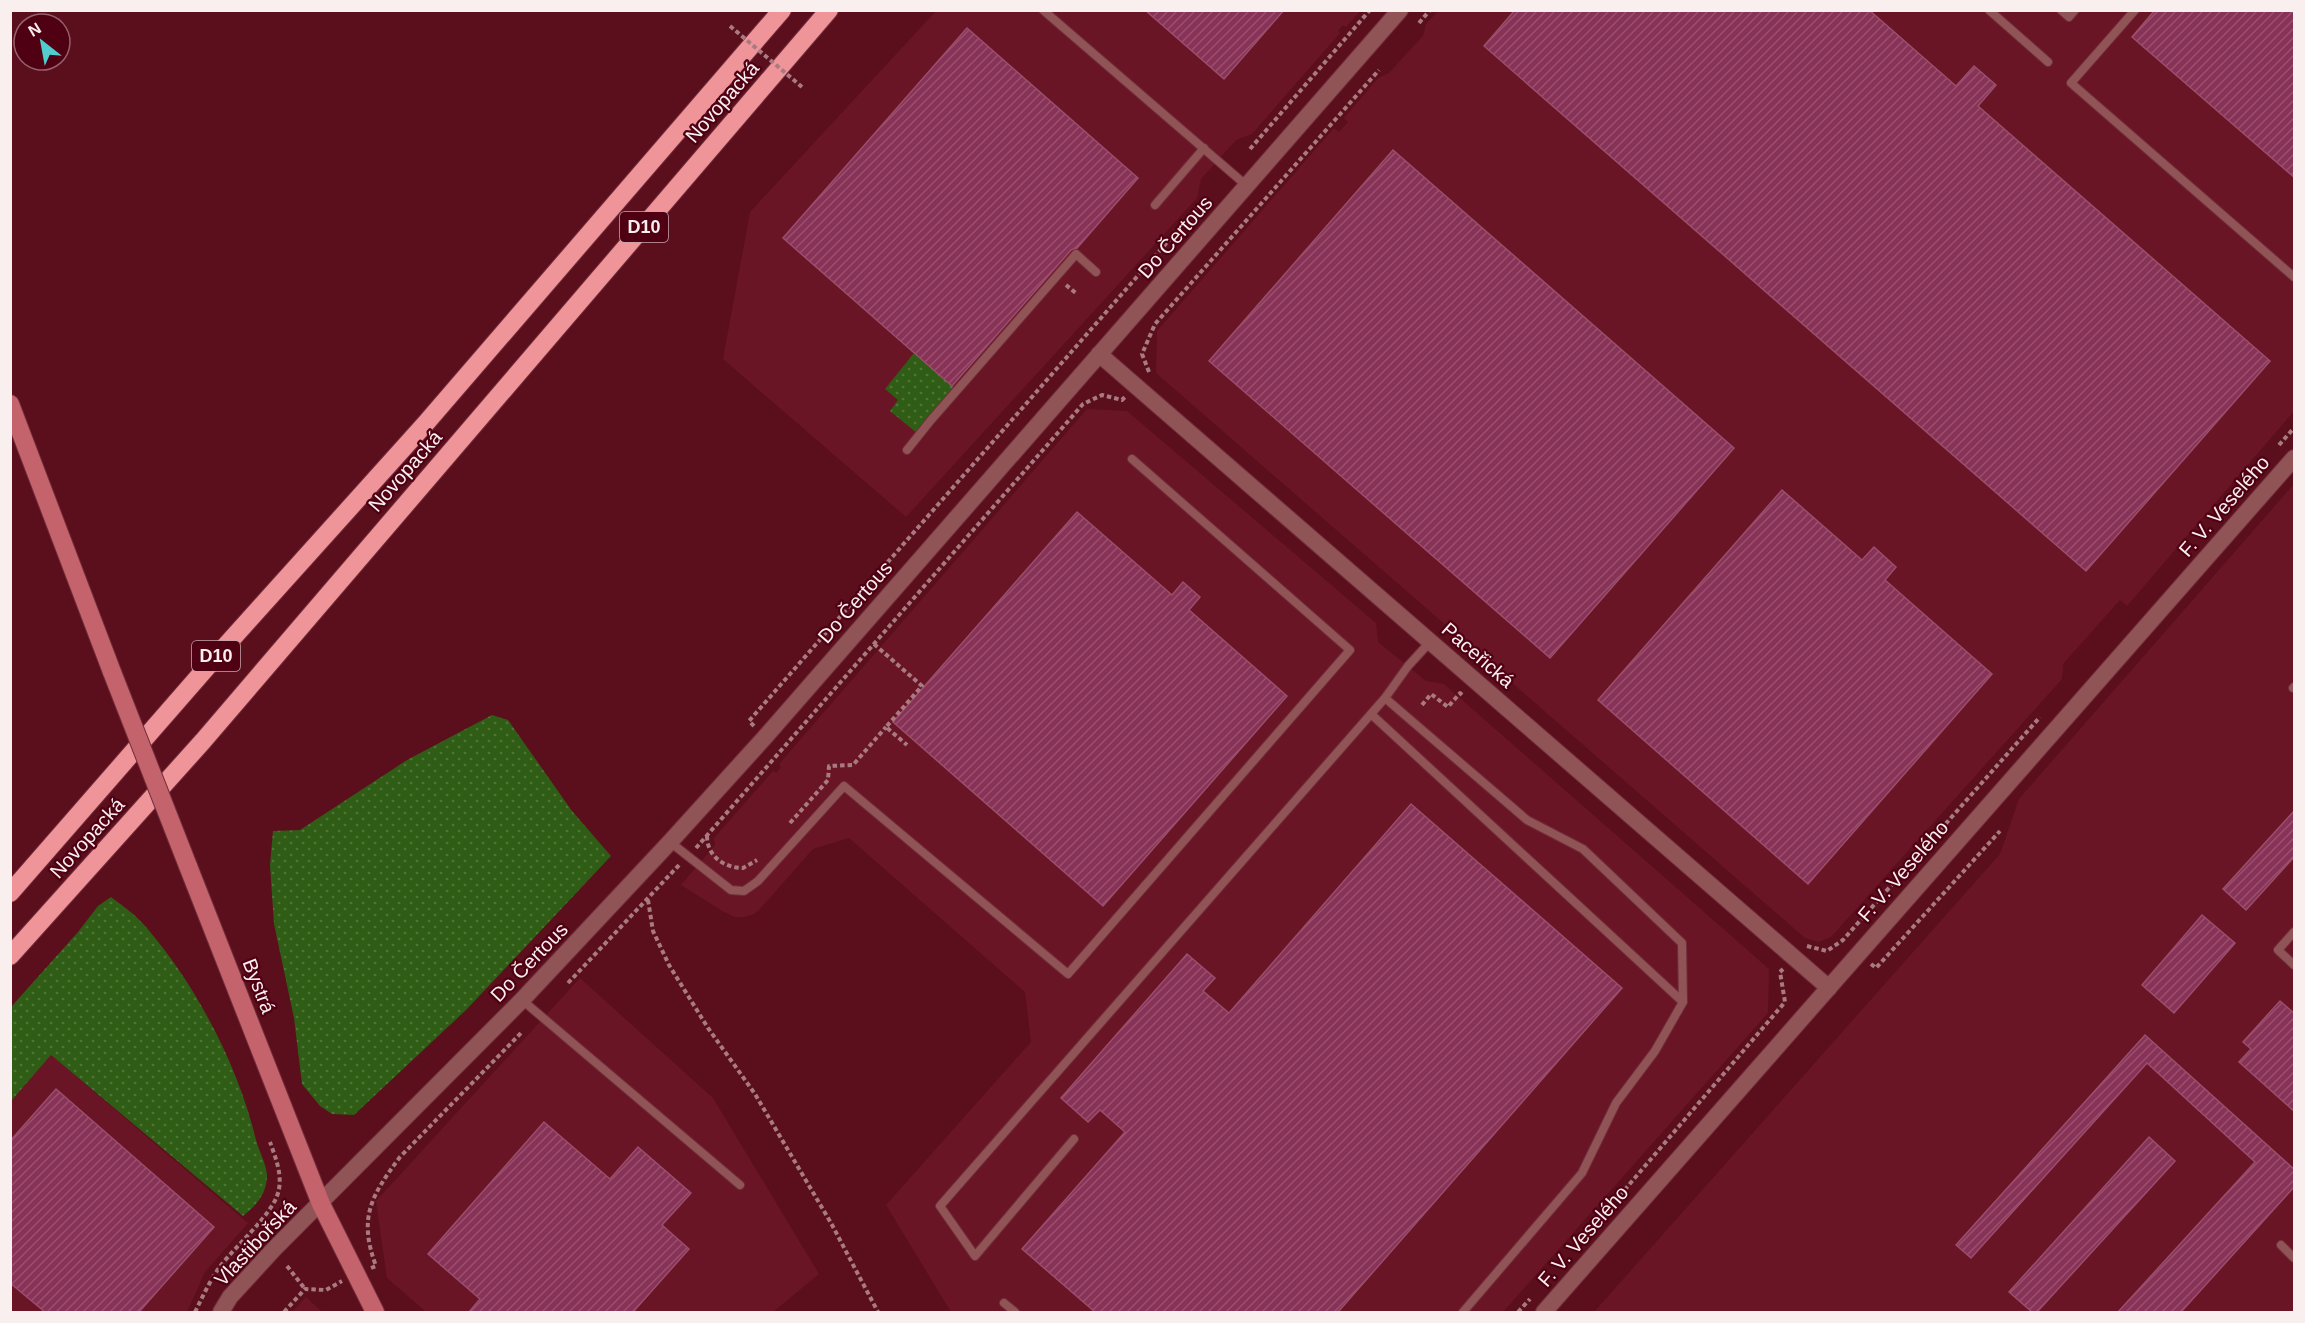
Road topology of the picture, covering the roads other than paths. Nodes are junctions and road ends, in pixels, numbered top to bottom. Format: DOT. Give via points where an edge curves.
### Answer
graph roads {
  1 [pos="782,10"];
  2 [pos="829,10"];
  3 [pos="1043,10"];
  4 [pos="1401,10"];
  5 [pos="1989,10"];
  6 [pos="2061,10"];
  7 [pos="2075,10"];
  8 [pos="2135,10"];
  9 [pos="2048,63"];
  10 [pos="1204,148"];
  11 [pos="1247,186"];
  12 [pos="1155,205"];
  13 [pos="1096,272"];
  14 [pos="2295,277"];
  15 [pos="1100,354"];
  16 [pos="10,404"];
  17 [pos="907,450"];
  18 [pos="2295,458"];
  19 [pos="1132,459"];
  20 [pos="1430,642"];
  21 [pos="1385,698"];
  22 [pos="1371,714"];
  23 [pos="670,842"];
  24 [pos="10,893"];
  25 [pos="2295,932"];
  26 [pos="10,956"];
  27 [pos="2295,965"];
  28 [pos="1828,988"];
  29 [pos="522,1000"];
  30 [pos="1683,1002"];
  31 [pos="1074,1139"];
  32 [pos="740,1185"];
  33 [pos="321,1204"];
  34 [pos="2281,1245"];
  35 [pos="2295,1258"];
  36 [pos="1004,1303"];
  37 [pos="221,1312"];
  38 [pos="375,1312"];
  39 [pos="1015,1312"];
  40 [pos="1463,1312"];
  41 [pos="1544,1312"];
  1 -- 24 [label="highway, Novopacká / D10" via="426,423"];
  2 -- 26 [label="highway, Novopacká / D10" via="210,732"];
  3 -- 10 [label="lane"];
  4 -- 11 [label="street, Do Čertous"];
  5 -- 9 [label="lane"];
  6 -- 7 [label="lane" via="2069,17"];
  8 -- 14 [label="lane" via="2071,83"];
  10 -- 11 [label="lane"];
  10 -- 12 [label="lane"];
  11 -- 15 [label="street, Do Čertous"];
  13 -- 17 [label="lane" via="1076,255"];
  15 -- 20 [label="street, Paceřická"];
  15 -- 23 [label="street, Do Čertous"];
  16 -- 33 [label="street, Bystrá, bridge"];
  18 -- 28 [label="street, F. V. Veselého"];
  19 -- 23 [label="lane" via="1350,650 1068,974 844,786 758,881 744,891 731,890"];
  20 -- 21 [label="lane"];
  20 -- 28 [label="street, Paceřická"];
  21 -- 22 [label="lane"];
  21 -- 30 [label="lane" via="1527,820 1583,849 1682,943"];
  22 -- 30 [label="lane"];
  22 -- 31 [label="lane" via="940,1206 975,1256"];
  23 -- 29 [label="street, Do Čertous"];
  25 -- 27 [label="lane" via="2278,950"];
  28 -- 41 [label="street, F. V. Veselého"];
  29 -- 32 [label="lane"];
  29 -- 33 [label="street, Do Čertous"];
  30 -- 40 [label="lane" via="1655,1051 1616,1103 1581,1173"];
  33 -- 37 [label="street, Vlastibořská" via="274,1249"];
  33 -- 38 [label="street, Bystrá"];
  34 -- 35 [label="lane"];
  36 -- 39 [label="lane"];
}
